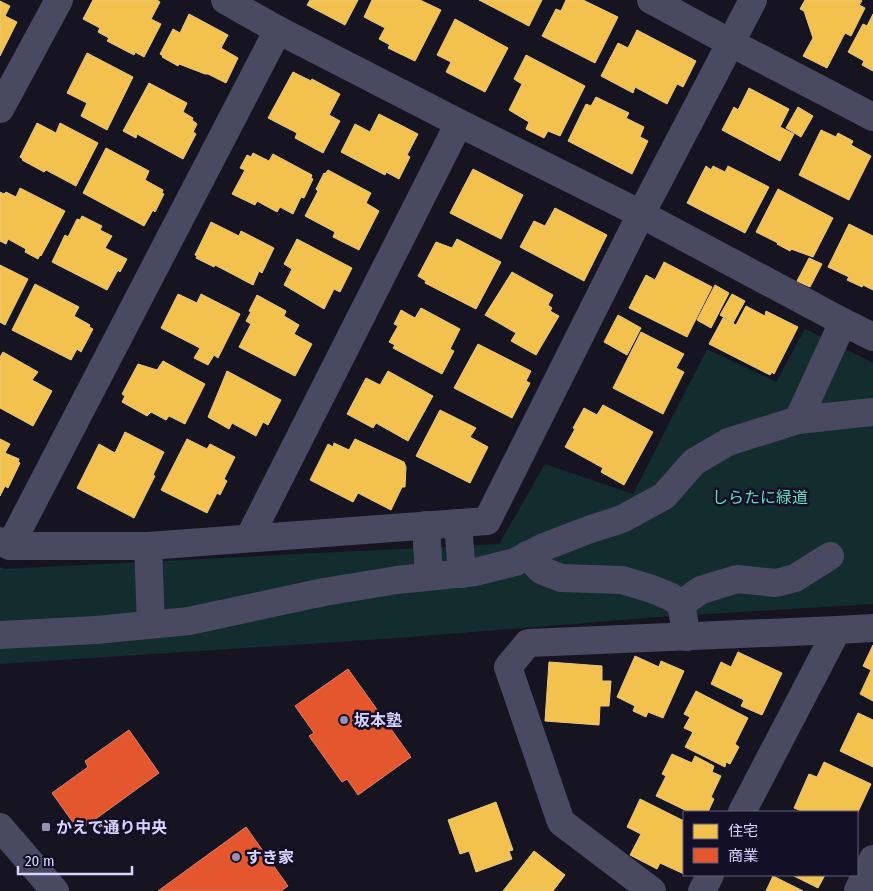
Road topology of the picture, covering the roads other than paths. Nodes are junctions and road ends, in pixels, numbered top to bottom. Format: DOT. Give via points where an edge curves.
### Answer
graph roads {
  1 [pos="59,0"];
  2 [pos="224,0"];
  3 [pos="651,0"];
  4 [pos="753,0"];
  5 [pos="278,30"];
  6 [pos="731,43"];
  7 [pos="1,105"];
  8 [pos="873,117"];
  9 [pos="459,123"];
  10 [pos="641,214"];
  11 [pos="843,322"];
  12 [pos="873,337"];
  13 [pos="873,412"];
  14 [pos="798,420"];
  15 [pos="458,523"];
  16 [pos="426,525"];
  17 [pos="249,538"];
  18 [pos="5,543"];
  19 [pos="148,546"];
  20 [pos="527,555"];
  21 [pos="830,556"];
  22 [pos="462,574"];
  23 [pos="429,577"];
  24 [pos="681,604"];
  25 [pos="151,624"];
  26 [pos="873,628"];
  27 [pos="837,630"];
  28 [pos="0,635"];
  29 [pos="687,637"];
  30 [pos="743,811"];
  31 [pos="0,827"];
  32 [pos="873,859"];
  33 [pos="710,876"];
  34 [pos="55,891"];
  35 [pos="652,891"];
  36 [pos="702,891"];
  37 [pos="858,891"];
  1 -- 7 [label="street"];
  2 -- 5 [label="street"];
  3 -- 6 [label="street"];
  4 -- 6 [label="street"];
  5 -- 9 [label="street"];
  5 -- 18 [label="street"];
  6 -- 8 [label="street"];
  6 -- 10 [label="street"];
  9 -- 10 [label="street"];
  9 -- 17 [label="street"];
  10 -- 11 [label="street"];
  10 -- 15 [label="street" via="487,521"];
  11 -- 12 [label="street"];
  11 -- 14 [label="street"];
  13 -- 14 [label="street"];
  14 -- 20 [label="street" via="728,442 694,462 664,496 622,519"];
  15 -- 16 [label="street"];
  15 -- 22 [label="street"];
  16 -- 17 [label="street"];
  16 -- 23 [label="street"];
  17 -- 19 [label="street"];
  18 -- 19 [label="street"];
  19 -- 25 [label="street"];
  20 -- 22 [label="street" via="515,562"];
  20 -- 24 [label="street" via="541,570 561,578 622,580 652,588"];
  21 -- 24 [label="street" via="795,578 776,583 738,579 701,590"];
  22 -- 23 [label="street"];
  23 -- 25 [label="street" via="324,592 189,622"];
  24 -- 29 [label="street"];
  25 -- 28 [label="street"];
  26 -- 27 [label="street"];
  27 -- 29 [label="street"];
  27 -- 30 [label="street"];
  29 -- 35 [label="street" via="528,643 508,667 561,822"];
  31 -- 34 [label="street"];
  32 -- 37 [label="street"];
  33 -- 36 [label="street"];
}
